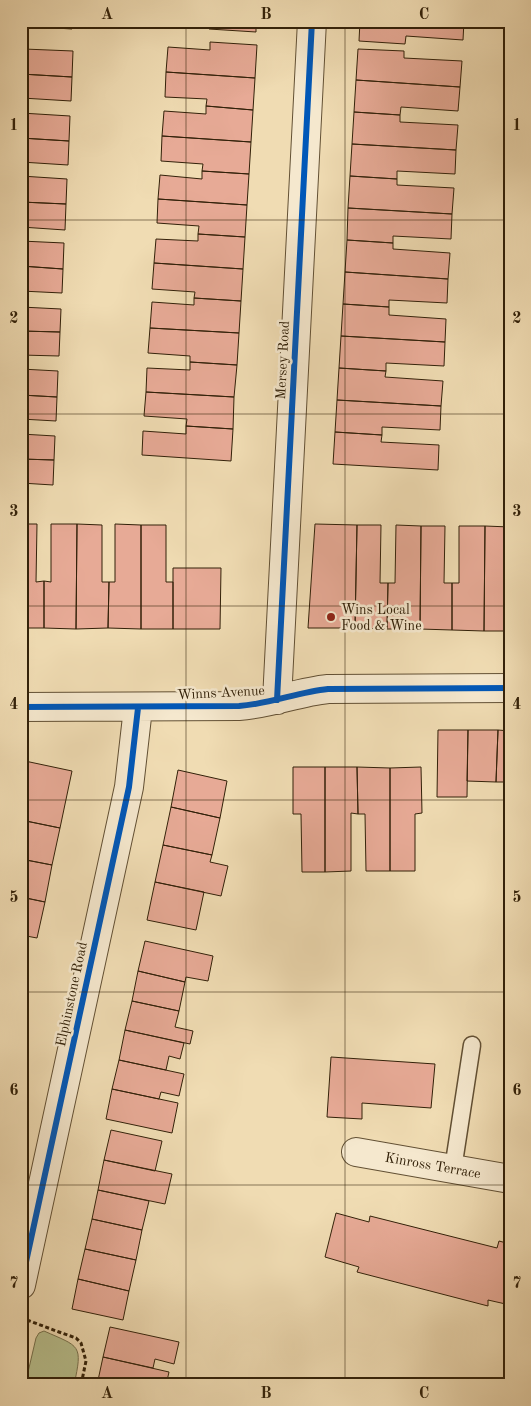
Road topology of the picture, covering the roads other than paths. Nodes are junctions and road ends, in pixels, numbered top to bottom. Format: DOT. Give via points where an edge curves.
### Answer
graph roads {
  1 [pos="312,21"];
  2 [pos="510,688"];
  3 [pos="277,700"];
  4 [pos="21,707"];
  5 [pos="138,708"];
  6 [pos="472,1046"];
  7 [pos="356,1152"];
  8 [pos="453,1169"];
  9 [pos="510,1180"];
  10 [pos="21,1285"];
  1 -- 3 [label="street, Mersey Road"];
  2 -- 3 [label="street, Winns Avenue" via="328,689 306,691"];
  3 -- 5 [label="street, Winns Avenue" via="239,706"];
  4 -- 5 [label="street, Winns Avenue"];
  5 -- 10 [label="street, Elphinstone Road" via="129,787"];
  6 -- 8 [label="lane"];
  7 -- 8 [label="street, Kinross Terrace"];
  8 -- 9 [label="street, Kinross Terrace"];
}
